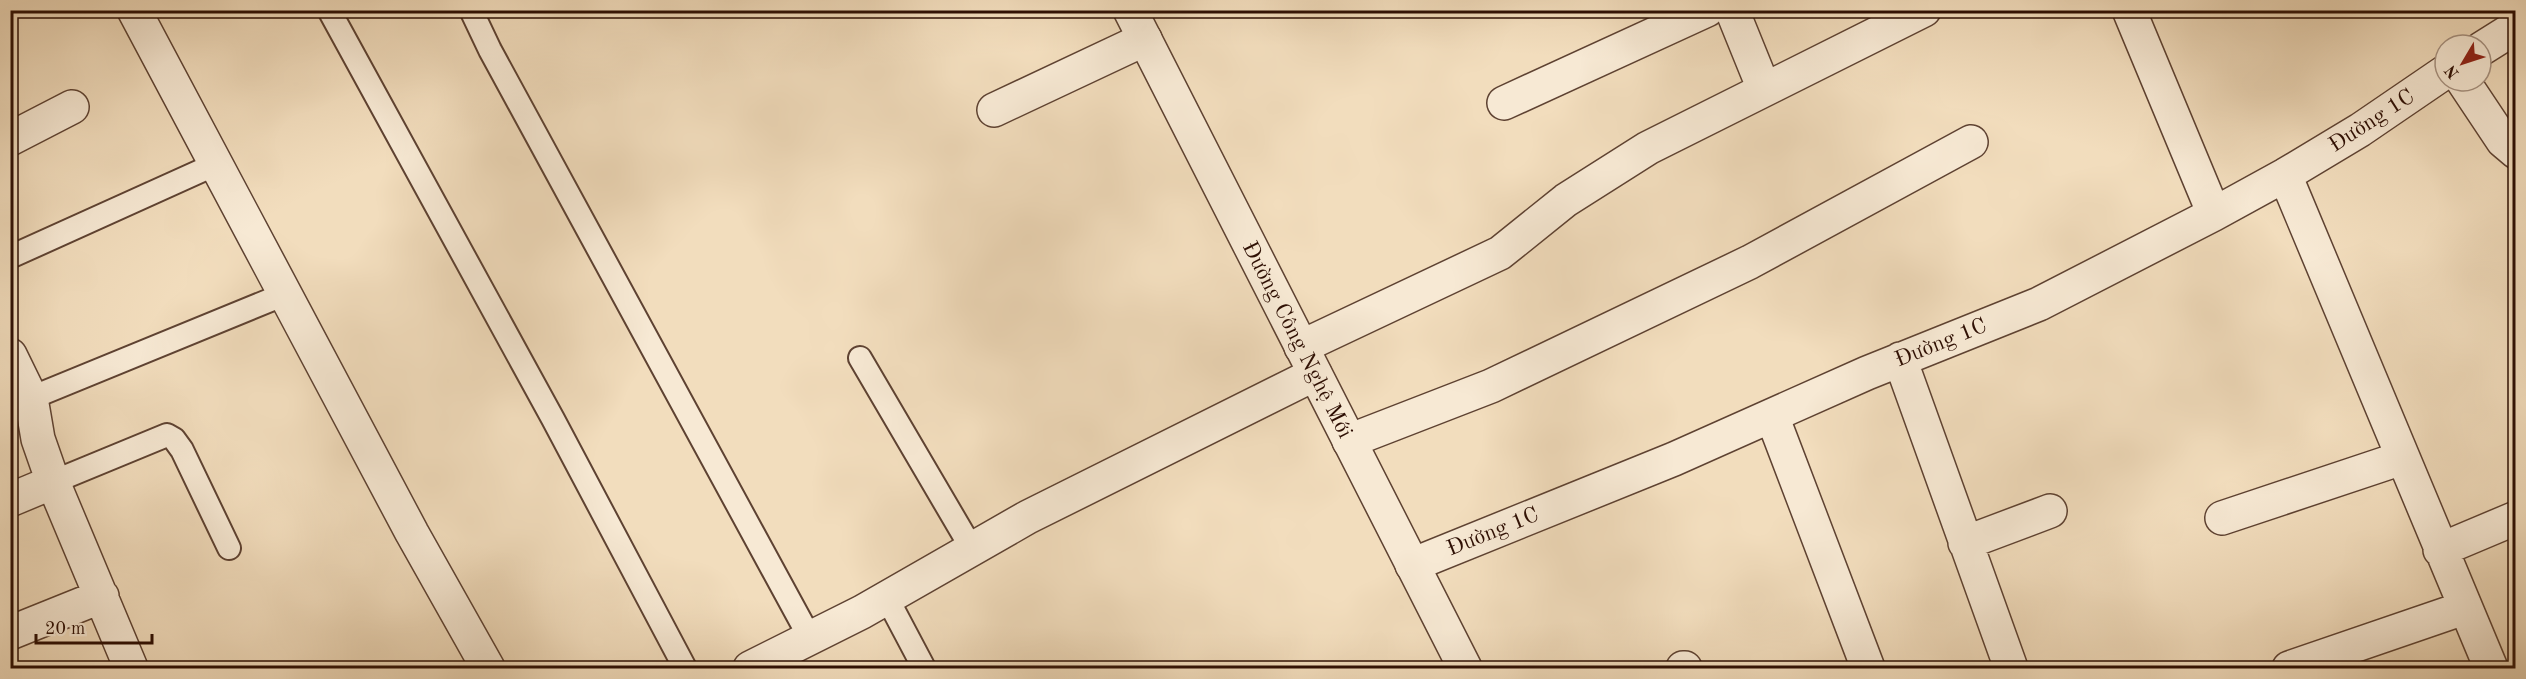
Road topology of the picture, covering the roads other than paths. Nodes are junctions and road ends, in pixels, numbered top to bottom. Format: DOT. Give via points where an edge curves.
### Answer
graph roads {
  1 [pos="134,10"];
  2 [pos="329,10"];
  3 [pos="471,10"];
  4 [pos="1130,10"];
  5 [pos="1707,10"];
  6 [pos="1732,10"];
  7 [pos="1924,10"];
  8 [pos="2129,10"];
  9 [pos="2516,27"];
  10 [pos="1145,39"];
  11 [pos="2493,41"];
  12 [pos="2433,80"];
  13 [pos="1764,89"];
  14 [pos="2471,93"];
  15 [pos="1504,103"];
  16 [pos="72,106"];
  17 [pos="994,110"];
  18 [pos="10,139"];
  19 [pos="1971,142"];
  20 [pos="2516,152"];
  21 [pos="216,164"];
  22 [pos="2285,175"];
  23 [pos="2214,214"];
  24 [pos="10,257"];
  25 [pos="285,294"];
  26 [pos="10,354"];
  27 [pos="860,358"];
  28 [pos="1900,359"];
  29 [pos="1308,361"];
  30 [pos="31,398"];
  31 [pos="1772,416"];
  32 [pos="1349,441"];
  33 [pos="2402,458"];
  34 [pos="53,482"];
  35 [pos="10,500"];
  36 [pos="2050,511"];
  37 [pos="2222,518"];
  38 [pos="2516,518"];
  39 [pos="1965,543"];
  40 [pos="229,548"];
  41 [pos="972,549"];
  42 [pos="2440,550"];
  43 [pos="1412,564"];
  44 [pos="102,596"];
  45 [pos="887,598"];
  46 [pos="2464,608"];
  47 [pos="10,633"];
  48 [pos="810,638"];
  49 [pos="131,669"];
  50 [pos="488,669"];
  51 [pos="685,669"];
  52 [pos="750,669"];
  53 [pos="924,669"];
  54 [pos="1465,669"];
  55 [pos="1868,669"];
  56 [pos="2011,669"];
  57 [pos="2289,669"];
  58 [pos="2491,669"];
  1 -- 21 [label="street"];
  2 -- 51 [label="lane" via="554,418"];
  3 -- 48 [label="lane"];
  4 -- 10 [label="street, Đường Công Nghệ Mới"];
  5 -- 15 [label="street"];
  6 -- 13 [label="street"];
  7 -- 13 [label="street"];
  8 -- 23 [label="street"];
  9 -- 11 [label="street"];
  10 -- 17 [label="street"];
  10 -- 29 [label="street, Đường Công Nghệ Mới"];
  12 -- 22 [label="street, Đường 1C" via="2361,130"];
  13 -- 29 [label="street" via="1648,148 1566,200 1500,253"];
  14 -- 20 [label="street" via="2503,141"];
  16 -- 18 [label="street"];
  19 -- 32 [label="street" via="1740,267 1491,387"];
  21 -- 24 [label="lane"];
  21 -- 25 [label="street"];
  22 -- 23 [label="street, Đường 1C"];
  22 -- 33 [label="street"];
  23 -- 28 [label="street, Đường 1C" via="2039,304"];
  25 -- 30 [label="lane"];
  25 -- 50 [label="street"];
  26 -- 30 [label="street"];
  27 -- 41 [label="lane"];
  28 -- 31 [label="street, Đường 1C"];
  28 -- 39 [label="street"];
  29 -- 32 [label="street, Đường Công Nghệ Mới"];
  29 -- 41 [label="street"];
  30 -- 34 [label="street" via="38,439"];
  31 -- 43 [label="street, Đường 1C"];
  31 -- 55 [label="street"];
  32 -- 43 [label="street, Đường Công Nghệ Mới"];
  33 -- 37 [label="street"];
  33 -- 42 [label="street"];
  34 -- 35 [label="street"];
  34 -- 40 [label="lane" via="167,435 182,450"];
  34 -- 44 [label="street"];
  36 -- 39 [label="street"];
  38 -- 42 [label="street"];
  39 -- 56 [label="street"];
  41 -- 45 [label="street"];
  42 -- 46 [label="street"];
  43 -- 54 [label="street, Đường Công Nghệ Mới"];
  44 -- 47 [label="street"];
  44 -- 49 [label="street"];
  45 -- 48 [label="street"];
  45 -- 53 [label="lane"];
  46 -- 57 [label="street"];
  46 -- 58 [label="street"];
  48 -- 52 [label="street"];
}
